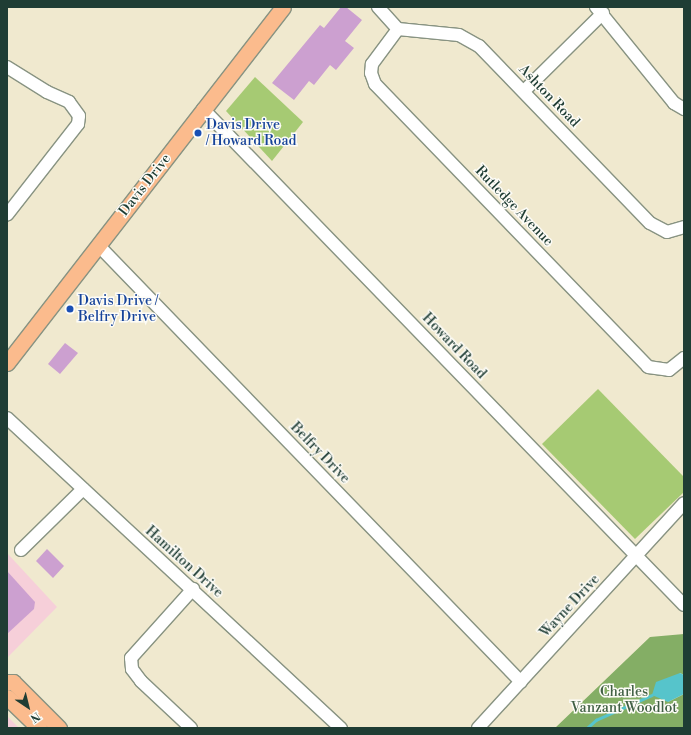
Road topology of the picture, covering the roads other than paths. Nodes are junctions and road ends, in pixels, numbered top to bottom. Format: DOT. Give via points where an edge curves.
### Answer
graph roads {
  1 [pos="283,7"];
  2 [pos="378,7"];
  3 [pos="600,10"];
  4 [pos="398,29"];
  5 [pos="7,67"];
  6 [pos="524,91"];
  7 [pos="202,109"];
  8 [pos="684,109"];
  9 [pos="7,215"];
  10 [pos="684,227"];
  11 [pos="98,245"];
  12 [pos="684,358"];
  13 [pos="7,363"];
  14 [pos="7,418"];
  15 [pos="83,489"];
  16 [pos="684,503"];
  17 [pos="22,550"];
  18 [pos="638,555"];
  19 [pos="193,589"];
  20 [pos="684,605"];
  21 [pos="7,682"];
  22 [pos="521,682"];
  23 [pos="7,697"];
  24 [pos="40,723"];
  25 [pos="191,728"];
  26 [pos="341,728"];
  27 [pos="478,728"];
  1 -- 7 [label="main road, Davis Drive"];
  2 -- 4 [label="street"];
  3 -- 6 [label="street"];
  3 -- 8 [label="street" via="674,103"];
  4 -- 6 [label="street, Ashton Road" via="459,35 479,46"];
  4 -- 12 [label="street, Rutledge Avenue" via="372,64 371,73 375,84 648,367 669,370"];
  5 -- 9 [label="street" via="47,92 69,102 78,116 78,124"];
  6 -- 10 [label="street, Ashton Road" via="657,229 667,232"];
  7 -- 11 [label="main road, Davis Drive"];
  7 -- 18 [label="street, Howard Road"];
  11 -- 13 [label="main road, Davis Drive"];
  11 -- 22 [label="street, Belfry Drive"];
  14 -- 15 [label="street, Hamilton Drive"];
  15 -- 17 [label="street"];
  15 -- 19 [label="street, Hamilton Drive"];
  16 -- 18 [label="street, Wayne Drive"];
  18 -- 20 [label="street, Howard Road"];
  18 -- 22 [label="street, Wayne Drive"];
  19 -- 25 [label="street" via="131,658 132,669 141,682"];
  19 -- 26 [label="street, Hamilton Drive"];
  21 -- 24 [label="main road" via="14,682"];
  22 -- 27 [label="street, Wayne Drive"];
  23 -- 24 [label="main road"];
}
